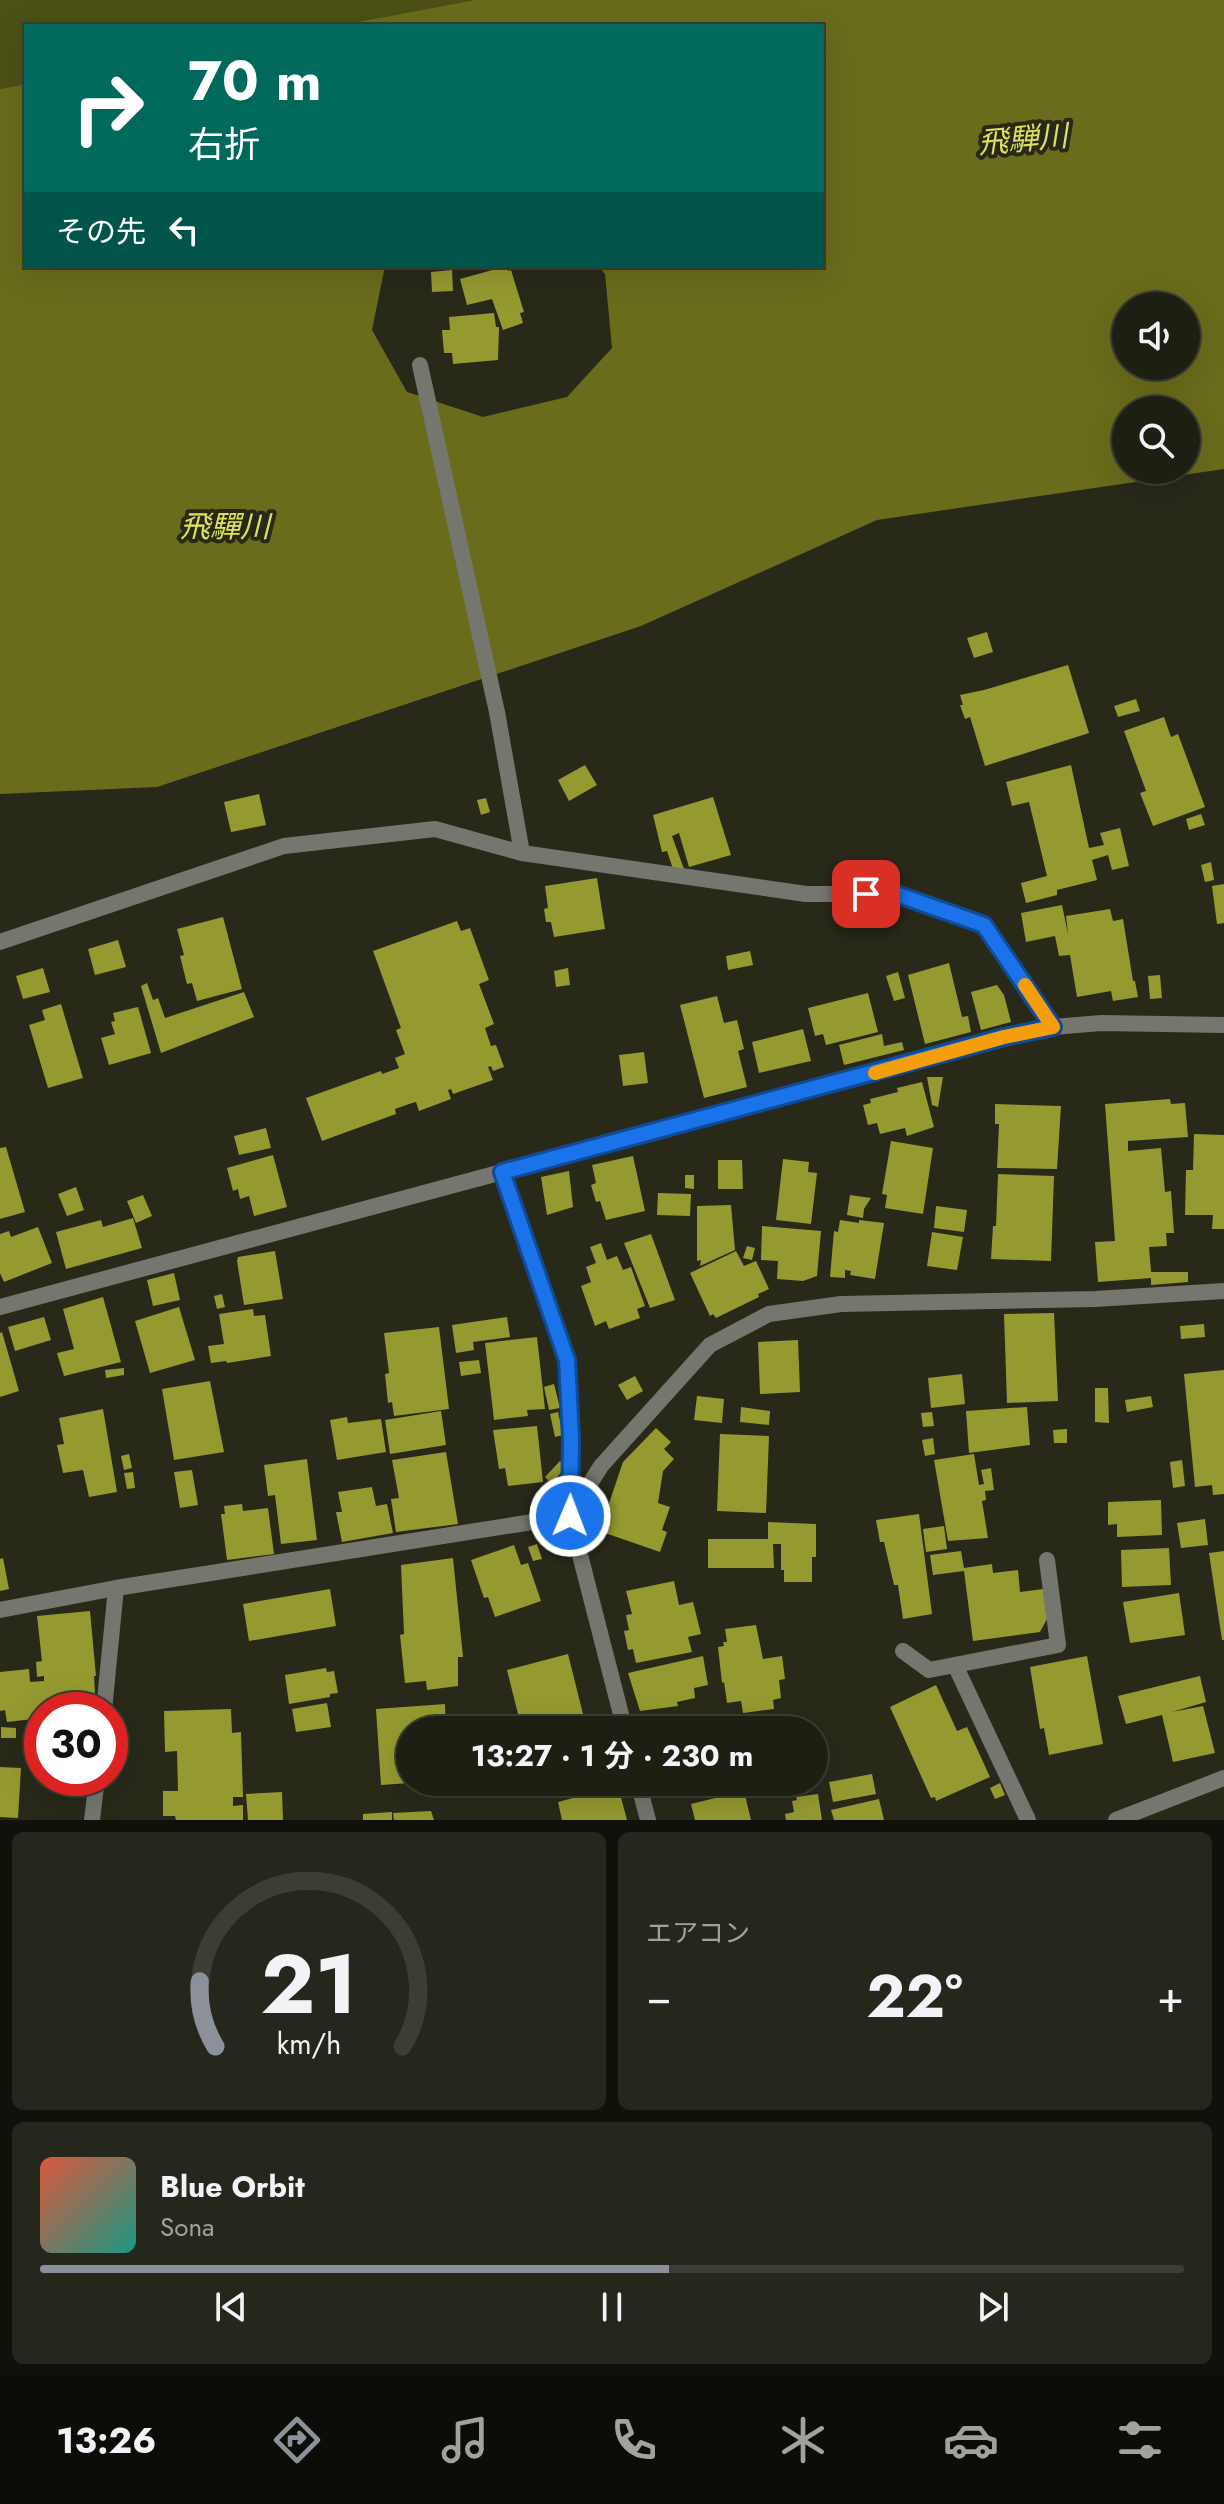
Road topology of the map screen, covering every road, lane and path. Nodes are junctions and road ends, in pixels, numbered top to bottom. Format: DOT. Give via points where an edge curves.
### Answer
graph roads {
  1 [pos="420,365"];
  2 [pos="522,853"];
  3 [pos="0,942"];
  4 [pos="1224,1025"];
  5 [pos="1053,1027"];
  6 [pos="502,1172"];
  7 [pos="1224,1291"];
  8 [pos="0,1307"];
  9 [pos="570,1516"];
  10 [pos="1047,1560"];
  11 [pos="116,1588"];
  12 [pos="0,1610"];
  13 [pos="903,1651"];
  14 [pos="955,1665"];
  15 [pos="106,1692"];
  16 [pos="621,1716"];
  17 [pos="1224,1778"];
  18 [pos="95,1796"];
  19 [pos="642,1796"];
  20 [pos="92,1820"];
  21 [pos="648,1820"];
  22 [pos="1028,1820"];
  23 [pos="1116,1820"];
  1 -- 2 [label="street" via="497,712"];
  2 -- 3 [label="street" via="435,829 284,846"];
  2 -- 5 [label="street" via="806,894 896,894 984,925"];
  4 -- 5 [label="street"];
  5 -- 6 [label="street"];
  6 -- 8 [label="street"];
  6 -- 9 [label="street" via="567,1360"];
  7 -- 9 [label="street" via="841,1304 769,1314 710,1345 601,1466"];
  9 -- 11 [label="street"];
  9 -- 16 [label="street"];
  10 -- 14 [label="street" via="1058,1645"];
  11 -- 12 [label="street"];
  11 -- 15 [label="street"];
  13 -- 14 [label="street" via="929,1670"];
  14 -- 22 [label="street"];
  17 -- 23 [label="street"];
  18 -- 20 [label="street"];
  19 -- 21 [label="street"];
}
